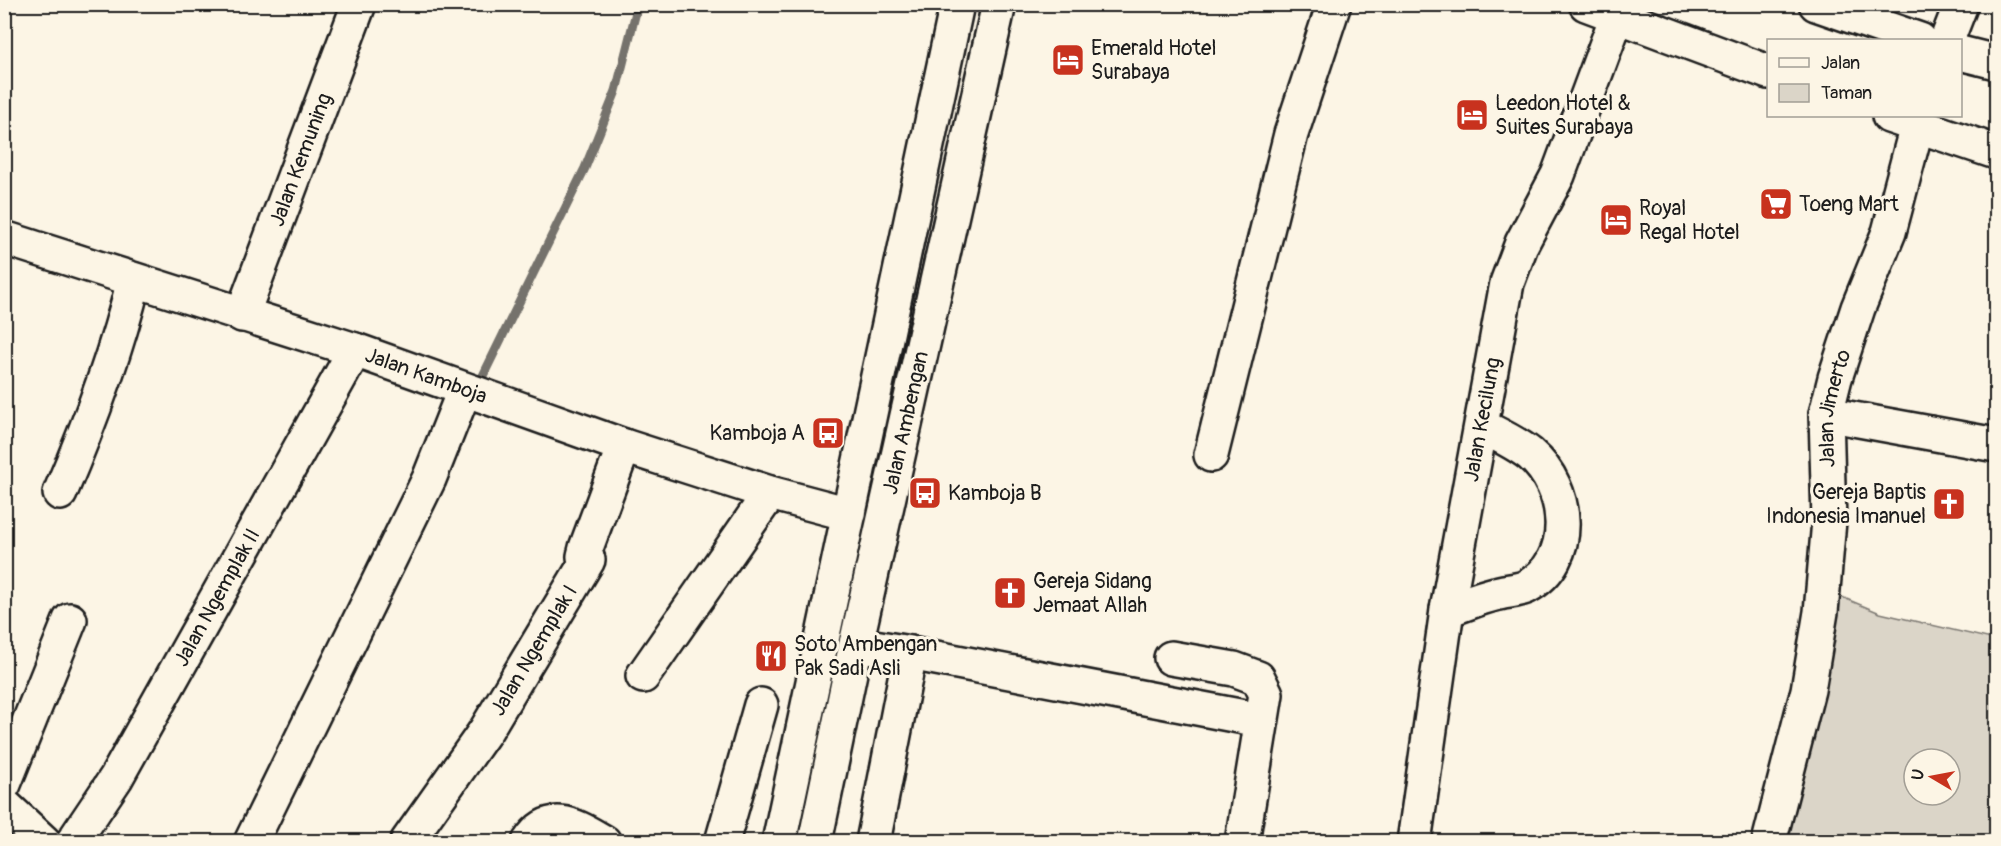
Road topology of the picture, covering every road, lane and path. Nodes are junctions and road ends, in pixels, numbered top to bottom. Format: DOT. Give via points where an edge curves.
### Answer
graph roads {
  1 [pos="359,4"];
  2 [pos="957,4"];
  3 [pos="999,4"];
  4 [pos="1334,4"];
  5 [pos="1586,4"];
  6 [pos="1816,4"];
  7 [pos="1961,4"];
  8 [pos="1617,16"];
  9 [pos="1917,39"];
  10 [pos="1947,39"];
  11 [pos="1962,54"];
  12 [pos="1996,62"];
  13 [pos="1767,72"];
  14 [pos="1903,121"];
  15 [pos="1996,152"];
  16 [pos="4,238"];
  17 [pos="134,280"];
  18 [pos="242,315"];
  19 [pos="355,350"];
  20 [pos="471,393"];
  21 [pos="1826,414"];
  22 [pos="1483,427"];
  23 [pos="1996,445"];
  24 [pos="624,446"];
  25 [pos="1211,455"];
  26 [pos="60,493"];
  27 [pos="770,493"];
  28 [pos="849,514"];
  29 [pos="1447,610"];
  30 [pos="70,620"];
  31 [pos="856,644"];
  32 [pos="910,653"];
  33 [pos="1171,658"];
  34 [pos="643,676"];
  35 [pos="761,705"];
  36 [pos="1260,720"];
  37 [pos="4,784"];
  38 [pos="4,805"];
  39 [pos="44,842"];
  40 [pos="73,842"];
  41 [pos="251,842"];
  42 [pos="407,842"];
  43 [pos="529,842"];
  44 [pos="604,842"];
  45 [pos="722,842"];
  46 [pos="779,842"];
  47 [pos="815,842"];
  48 [pos="873,842"];
  49 [pos="1242,842"];
  50 [pos="1414,842"];
  51 [pos="1769,842"];
  1 -- 18 [label="street, Jalan Kemuning"];
  2 -- 28 [label="street, Jalan Ambengan"];
  3 -- 31 [label="street, Jalan Ambengan"];
  4 -- 25 [label="street" via="1291,134"];
  5 -- 8 [label="street"];
  6 -- 9 [label="street"];
  7 -- 10 [label="street"];
  8 -- 13 [label="street"];
  8 -- 22 [label="street, Jalan Kecilung" via="1557,175 1521,243 1507,283"];
  11 -- 12 [label="street"];
  14 -- 15 [label="street"];
  14 -- 21 [label="street, Jalan Jimerto" via="1889,232 1857,308"];
  16 -- 17 [label="street, Jalan Kamboja"];
  17 -- 18 [label="street, Jalan Kamboja"];
  17 -- 26 [label="street" via="117,347"];
  18 -- 19 [label="street, Jalan Kamboja"];
  19 -- 20 [label="street, Jalan Kamboja"];
  19 -- 40 [label="street, Jalan Ngemplak II" via="116,778"];
  20 -- 24 [label="street, Jalan Kamboja"];
  20 -- 41 [label="street"];
  21 -- 23 [label="street"];
  21 -- 51 [label="street, Jalan Jimerto" via="1829,521 1821,612 1808,690"];
  22 -- 29 [label="street, Jalan Kecilung"];
  22 -- 29 [label="street" via="1532,456 1557,489 1564,524 1557,555 1547,571 1525,587"];
  24 -- 27 [label="street, Jalan Kamboja"];
  24 -- 42 [label="street, Jalan Ngemplak I" via="586,548 584,556 588,560 486,730"];
  27 -- 28 [label="street, Jalan Kamboja"];
  27 -- 34 [label="street"];
  28 -- 46 [label="street, Jalan Ambengan"];
  29 -- 50 [label="street, Jalan Kecilung"];
  30 -- 37 [label="street"];
  31 -- 32 [label="street"];
  31 -- 47 [label="street, Jalan Ambengan"];
  32 -- 36 [label="street"];
  32 -- 48 [label="street"];
  33 -- 36 [label="street" via="1234,669 1258,678 1266,694"];
  35 -- 45 [label="street"];
  36 -- 49 [label="street"];
  38 -- 39 [label="street"];
  43 -- 44 [label="street" via="543,826 553,822 572,825"];
}
